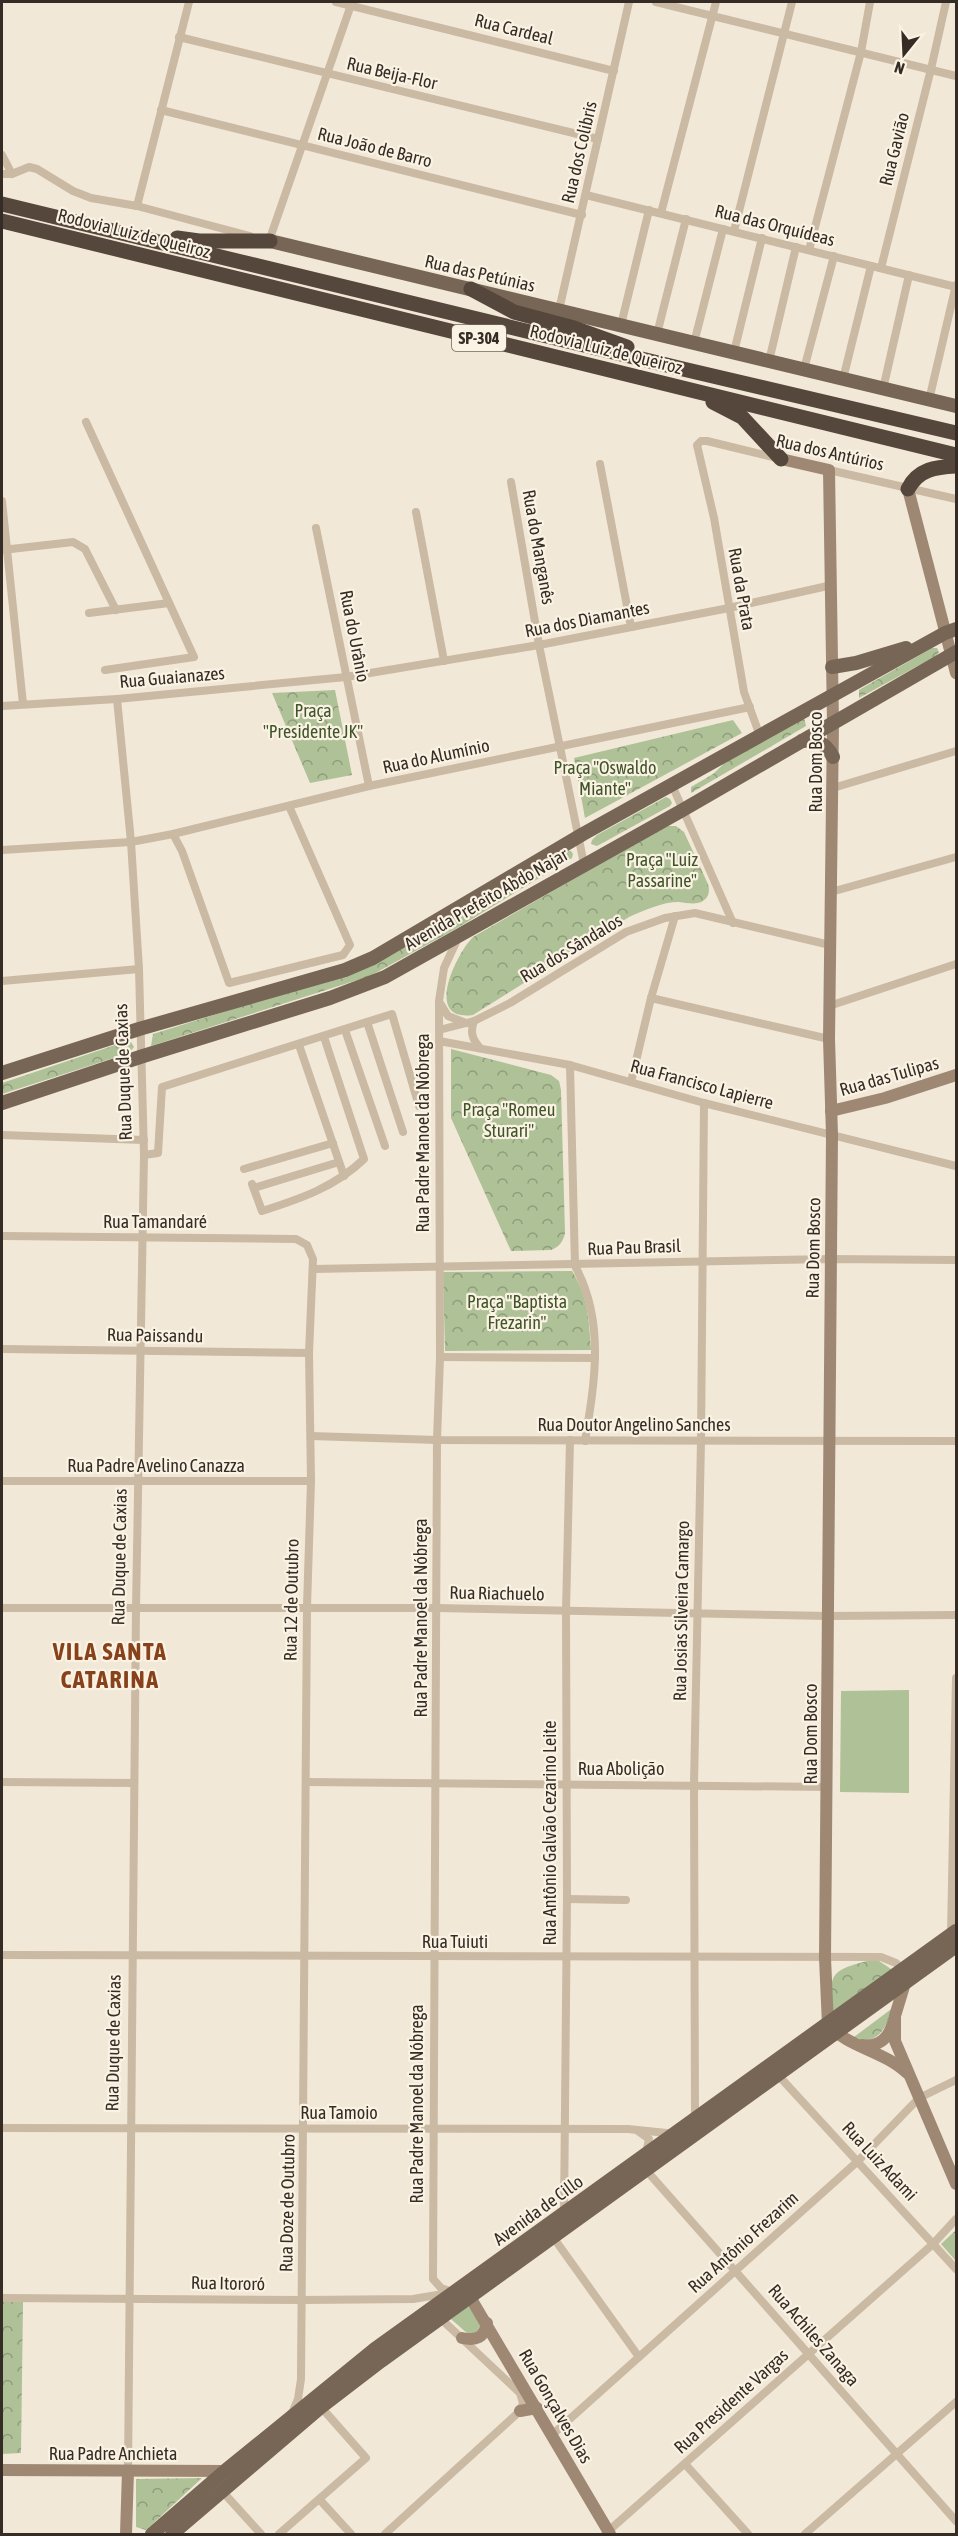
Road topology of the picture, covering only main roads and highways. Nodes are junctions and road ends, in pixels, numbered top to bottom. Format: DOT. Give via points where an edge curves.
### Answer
graph roads {
  1 [pos="2,203"];
  2 [pos="54,216"];
  3 [pos="2,221"];
  4 [pos="2,228"];
  5 [pos="270,241"];
  6 [pos="188,266"];
  7 [pos="471,289"];
  8 [pos="683,369"];
  9 [pos="666,383"];
  10 [pos="957,406"];
  11 [pos="957,433"];
  12 [pos="957,455"];
  13 [pos="781,459"];
  14 [pos="957,466"];
  15 [pos="829,470"];
  16 [pos="908,489"];
  17 [pos="946,633"];
  18 [pos="954,653"];
  19 [pos="832,667"];
  20 [pos="957,673"];
  21 [pos="832,696"];
  22 [pos="833,723"];
  23 [pos="802,741"];
  24 [pos="833,756"];
  25 [pos="2,1073"];
  26 [pos="957,1075"];
  27 [pos="2,1103"];
  28 [pos="831,1111"];
  29 [pos="955,1938"];
  30 [pos="904,1977"];
  31 [pos="895,2016"];
  32 [pos="832,2029"];
  33 [pos="856,2044"];
  34 [pos="907,2073"];
  35 [pos="690,2131"];
  36 [pos="954,2172"];
  37 [pos="957,2184"];
  38 [pos="567,2219"];
  39 [pos="470,2297"];
  40 [pos="487,2323"];
  41 [pos="462,2338"];
  42 [pos="318,2401"];
  43 [pos="537,2408"];
  44 [pos="520,2411"];
  45 [pos="2,2470"];
  46 [pos="18,2470"];
  47 [pos="225,2470"];
  48 [pos="128,2471"];
  49 [pos="2,2478"];
  50 [pos="129,2531"];
  51 [pos="608,2534"];
  52 [pos="152,2535"];
  53 [pos="172,2535"];
  1 -- 2 [label="highway"];
  2 -- 5 [label="highway" via="199,241"];
  2 -- 8 [label="highway, Rodovia Luiz de Queiroz / SP-304"];
  3 -- 6 [label="highway, Rodovia Luiz de Queiroz / SP-304"];
  4 -- 6 [label="highway"];
  5 -- 7 [label="main road, Rua das Petúnias"];
  6 -- 9 [label="highway, Rodovia Luiz de Queiroz / SP-304"];
  7 -- 8 [label="highway" via="514,312 599,336"];
  7 -- 10 [label="main road, Rua das Petúnias"];
  8 -- 11 [label="highway, Rodovia Luiz de Queiroz / SP-304"];
  9 -- 12 [label="highway, Rodovia Luiz de Queiroz / SP-304"];
  9 -- 13 [label="highway" via="742,417"];
  13 -- 15 [label="main road, Rua dos Antúrios"];
  14 -- 16 [label="highway" via="922,472 913,478"];
  15 -- 19 [label="main road, Rua Dom Bosco"];
  16 -- 17 [label="main road"];
  17 -- 18 [label="main road"];
  17 -- 19 [label="main road" via="866,661"];
  17 -- 21 [label="main road, Avenida Prefeito Abdo Najar"];
  18 -- 20 [label="main road"];
  18 -- 22 [label="main road, Avenida Prefeito Abdo Najar"];
  19 -- 21 [label="main road, Rua Dom Bosco"];
  21 -- 22 [label="main road, Rua Dom Bosco"];
  21 -- 25 [label="main road, Avenida Prefeito Abdo Najar" via="578,837 373,958 345,970"];
  22 -- 23 [label="main road, Avenida Prefeito Abdo Najar"];
  22 -- 24 [label="main road, Rua Dom Bosco"];
  23 -- 24 [label="main road" via="821,742"];
  23 -- 27 [label="main road, Avenida Prefeito Abdo Najar" via="385,977"];
  24 -- 28 [label="main road, Rua Dom Bosco"];
  26 -- 28 [label="main road, Rua das Tulipas"];
  28 -- 32 [label="main road, Rua Dom Bosco" via="825,1958"];
  29 -- 30 [label="main road, Avenida de Cillo"];
  30 -- 31 [label="main road"];
  30 -- 32 [label="main road, Avenida de Cillo"];
  31 -- 33 [label="main road" via="891,2030 879,2043"];
  31 -- 34 [label="main road" via="895,2041"];
  32 -- 33 [label="main road"];
  32 -- 35 [label="main road, Avenida de Cillo"];
  32 -- 35 [label="main road, Avenida de Cillo" via="778,2075"];
  33 -- 34 [label="main road" via="890,2059"];
  34 -- 36 [label="main road"];
  35 -- 38 [label="main road, Avenida de Cillo" via="646,2170"];
  35 -- 38 [label="main road, Avenida de Cillo" via="645,2155"];
  36 -- 37 [label="main road"];
  38 -- 39 [label="main road, Avenida de Cillo" via="553,2238"];
  38 -- 42 [label="main road, Avenida de Cillo" via="453,2293"];
  39 -- 40 [label="main road, Rua Gonçalves Dias"];
  39 -- 42 [label="main road, Avenida de Cillo" via="332,2398"];
  40 -- 41 [label="main road" via="479,2338"];
  40 -- 43 [label="main road, Rua Gonçalves Dias"];
  42 -- 47 [label="main road, Avenida de Cillo" via="291,2416"];
  42 -- 53 [label="main road, Avenida de Cillo"];
  43 -- 44 [label="main road"];
  43 -- 51 [label="main road, Rua Gonçalves Dias"];
  45 -- 46 [label="main road, Rua Padre Anchieta"];
  46 -- 48 [label="main road, Rua Padre Anchieta"];
  46 -- 49 [label="main road"];
  47 -- 48 [label="main road, Rua Padre Anchieta"];
  47 -- 52 [label="main road, Avenida de Cillo"];
  48 -- 50 [label="main road, Rua Duque de Caxias"];
}
